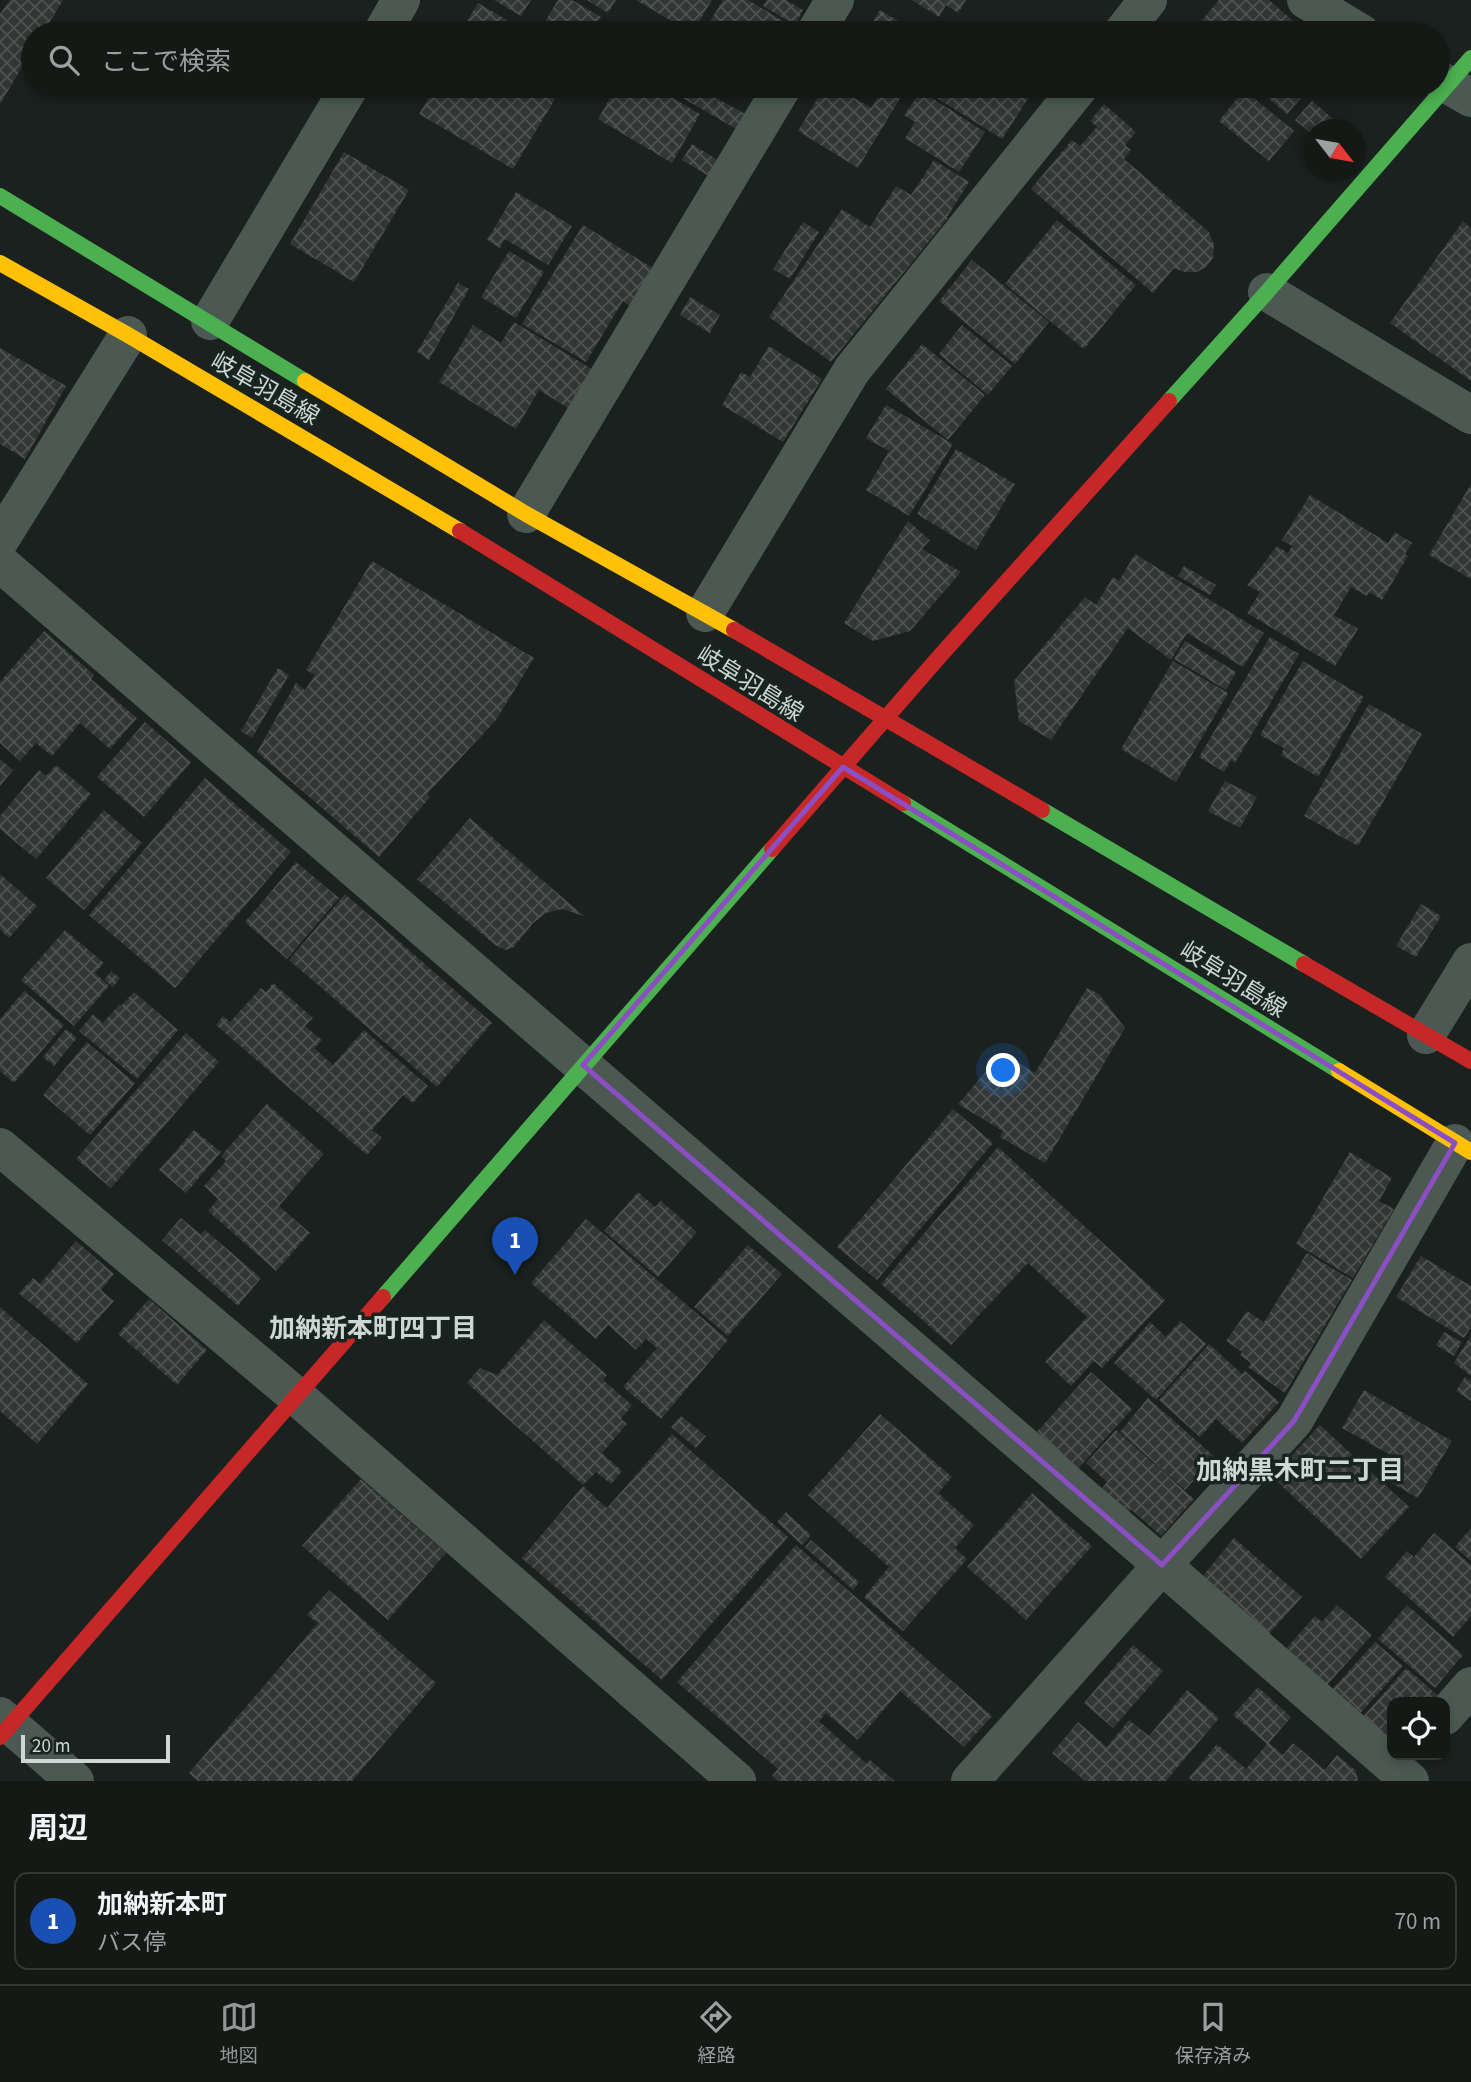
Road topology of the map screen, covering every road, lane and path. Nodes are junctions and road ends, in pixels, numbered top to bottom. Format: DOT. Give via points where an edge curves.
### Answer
graph roads {
  1 [pos="401,0"];
  2 [pos="835,0"];
  3 [pos="1148,0"];
  4 [pos="1306,0"];
  5 [pos="389,21"];
  6 [pos="822,21"];
  7 [pos="1131,21"];
  8 [pos="1341,21"];
  9 [pos="343,98"];
  10 [pos="776,98"];
  11 [pos="1070,98"];
  12 [pos="1441,98"];
  13 [pos="0,197"];
  14 [pos="0,263"];
  15 [pos="1267,292"];
  16 [pos="210,321"];
  17 [pos="128,335"];
  18 [pos="1471,415"];
  19 [pos="526,514"];
  20 [pos="0,540"];
  21 [pos="0,563"];
  22 [pos="705,614"];
  23 [pos="886,719"];
  24 [pos="843,767"];
  25 [pos="1471,962"];
  26 [pos="1426,1035"];
  27 [pos="1471,1061"];
  28 [pos="583,1065"];
  29 [pos="0,1147"];
  30 [pos="1463,1148"];
  31 [pos="296,1396"];
  32 [pos="1162,1565"];
  33 [pos="1471,1686"];
  34 [pos="1450,1710"];
  35 [pos="3,1726"];
  36 [pos="1401,1772"];
  37 [pos="75,1781"];
  38 [pos="737,1781"];
  39 [pos="970,1781"];
  1 -- 5 [label="street"];
  2 -- 6 [label="street"];
  3 -- 7 [label="street"];
  4 -- 8 [label="street"];
  9 -- 16 [label="street"];
  10 -- 19 [label="street"];
  11 -- 22 [label="street" via="852,370"];
  12 -- 15 [label="main road"];
  13 -- 16 [label="main road, 岐阜羽島線"];
  14 -- 17 [label="main road, 岐阜羽島線"];
  15 -- 18 [label="street"];
  15 -- 23 [label="main road"];
  16 -- 19 [label="main road, 岐阜羽島線"];
  17 -- 20 [label="street"];
  17 -- 24 [label="main road, 岐阜羽島線" via="386,486"];
  19 -- 22 [label="main road, 岐阜羽島線"];
  21 -- 28 [label="street"];
  22 -- 23 [label="main road, 岐阜羽島線"];
  23 -- 24 [label="main road"];
  23 -- 26 [label="main road, 岐阜羽島線"];
  24 -- 28 [label="main road"];
  24 -- 30 [label="main road, 岐阜羽島線"];
  25 -- 26 [label="street"];
  26 -- 27 [label="main road, 岐阜羽島線"];
  28 -- 31 [label="main road"];
  28 -- 32 [label="street"];
  29 -- 31 [label="street"];
  30 -- 32 [label="street" via="1294,1421"];
  31 -- 35 [label="main road"];
  31 -- 38 [label="street"];
  32 -- 36 [label="street"];
  32 -- 39 [label="street"];
  33 -- 34 [label="street"];
  35 -- 37 [label="street"];
}
